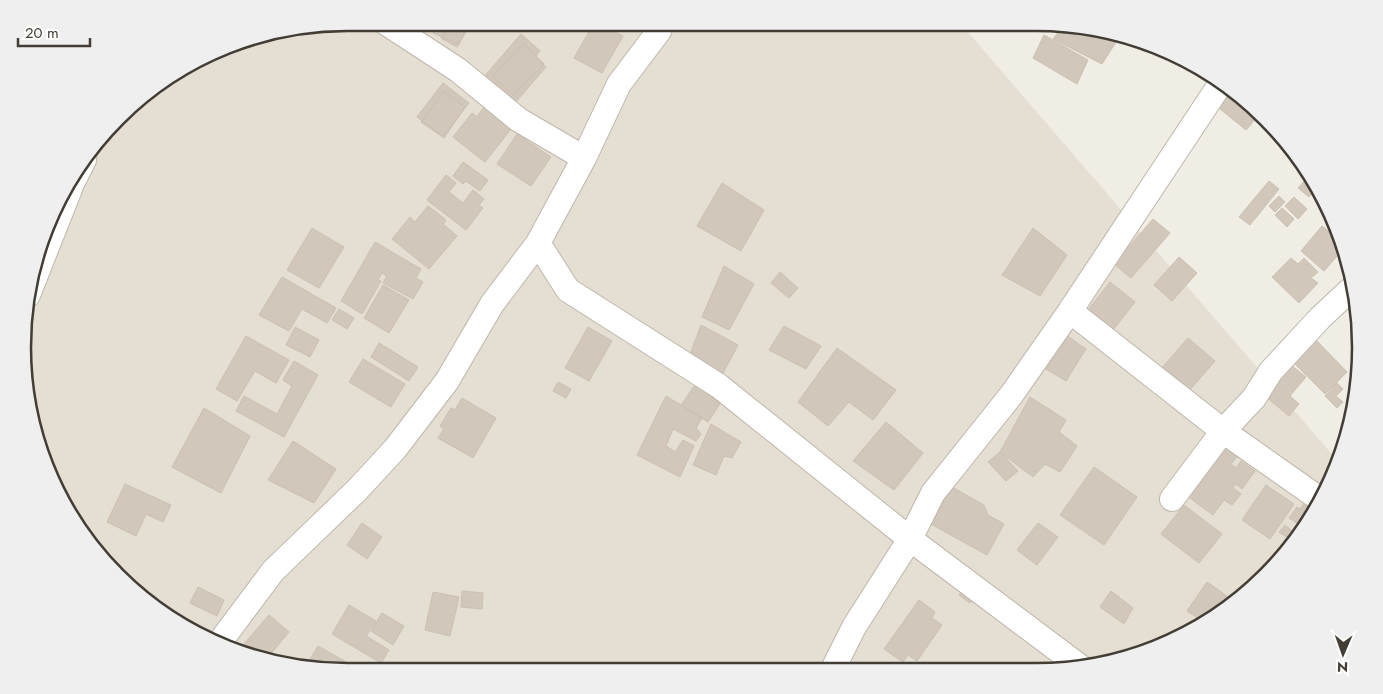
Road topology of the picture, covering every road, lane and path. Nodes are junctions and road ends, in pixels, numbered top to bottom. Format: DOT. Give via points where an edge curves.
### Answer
graph roads {
  1 [pos="400,31"];
  2 [pos="659,31"];
  3 [pos="1217,88"];
  4 [pos="584,158"];
  5 [pos="57,222"];
  6 [pos="52,233"];
  7 [pos="538,244"];
  8 [pos="1347,293"];
  9 [pos="1070,311"];
  10 [pos="1223,431"];
  11 [pos="1314,495"];
  12 [pos="1172,499"];
  13 [pos="910,539"];
  14 [pos="223,638"];
  15 [pos="1072,660"];
  16 [pos="836,663"];
  1 -- 4 [label="street" via="458,70 519,120"];
  2 -- 4 [label="street" via="619,84"];
  3 -- 9 [label="street"];
  4 -- 7 [label="street"];
  5 -- 6 [label="street"];
  7 -- 13 [label="street" via="568,290 719,386"];
  7 -- 14 [label="street" via="492,304 447,381 395,448 357,490 273,571"];
  8 -- 10 [label="street" via="1271,371 1254,398"];
  9 -- 10 [label="street"];
  9 -- 13 [label="street" via="1012,394 933,493"];
  10 -- 11 [label="street"];
  10 -- 12 [label="street"];
  13 -- 15 [label="street"];
  13 -- 16 [label="street" via="854,626"];
}
